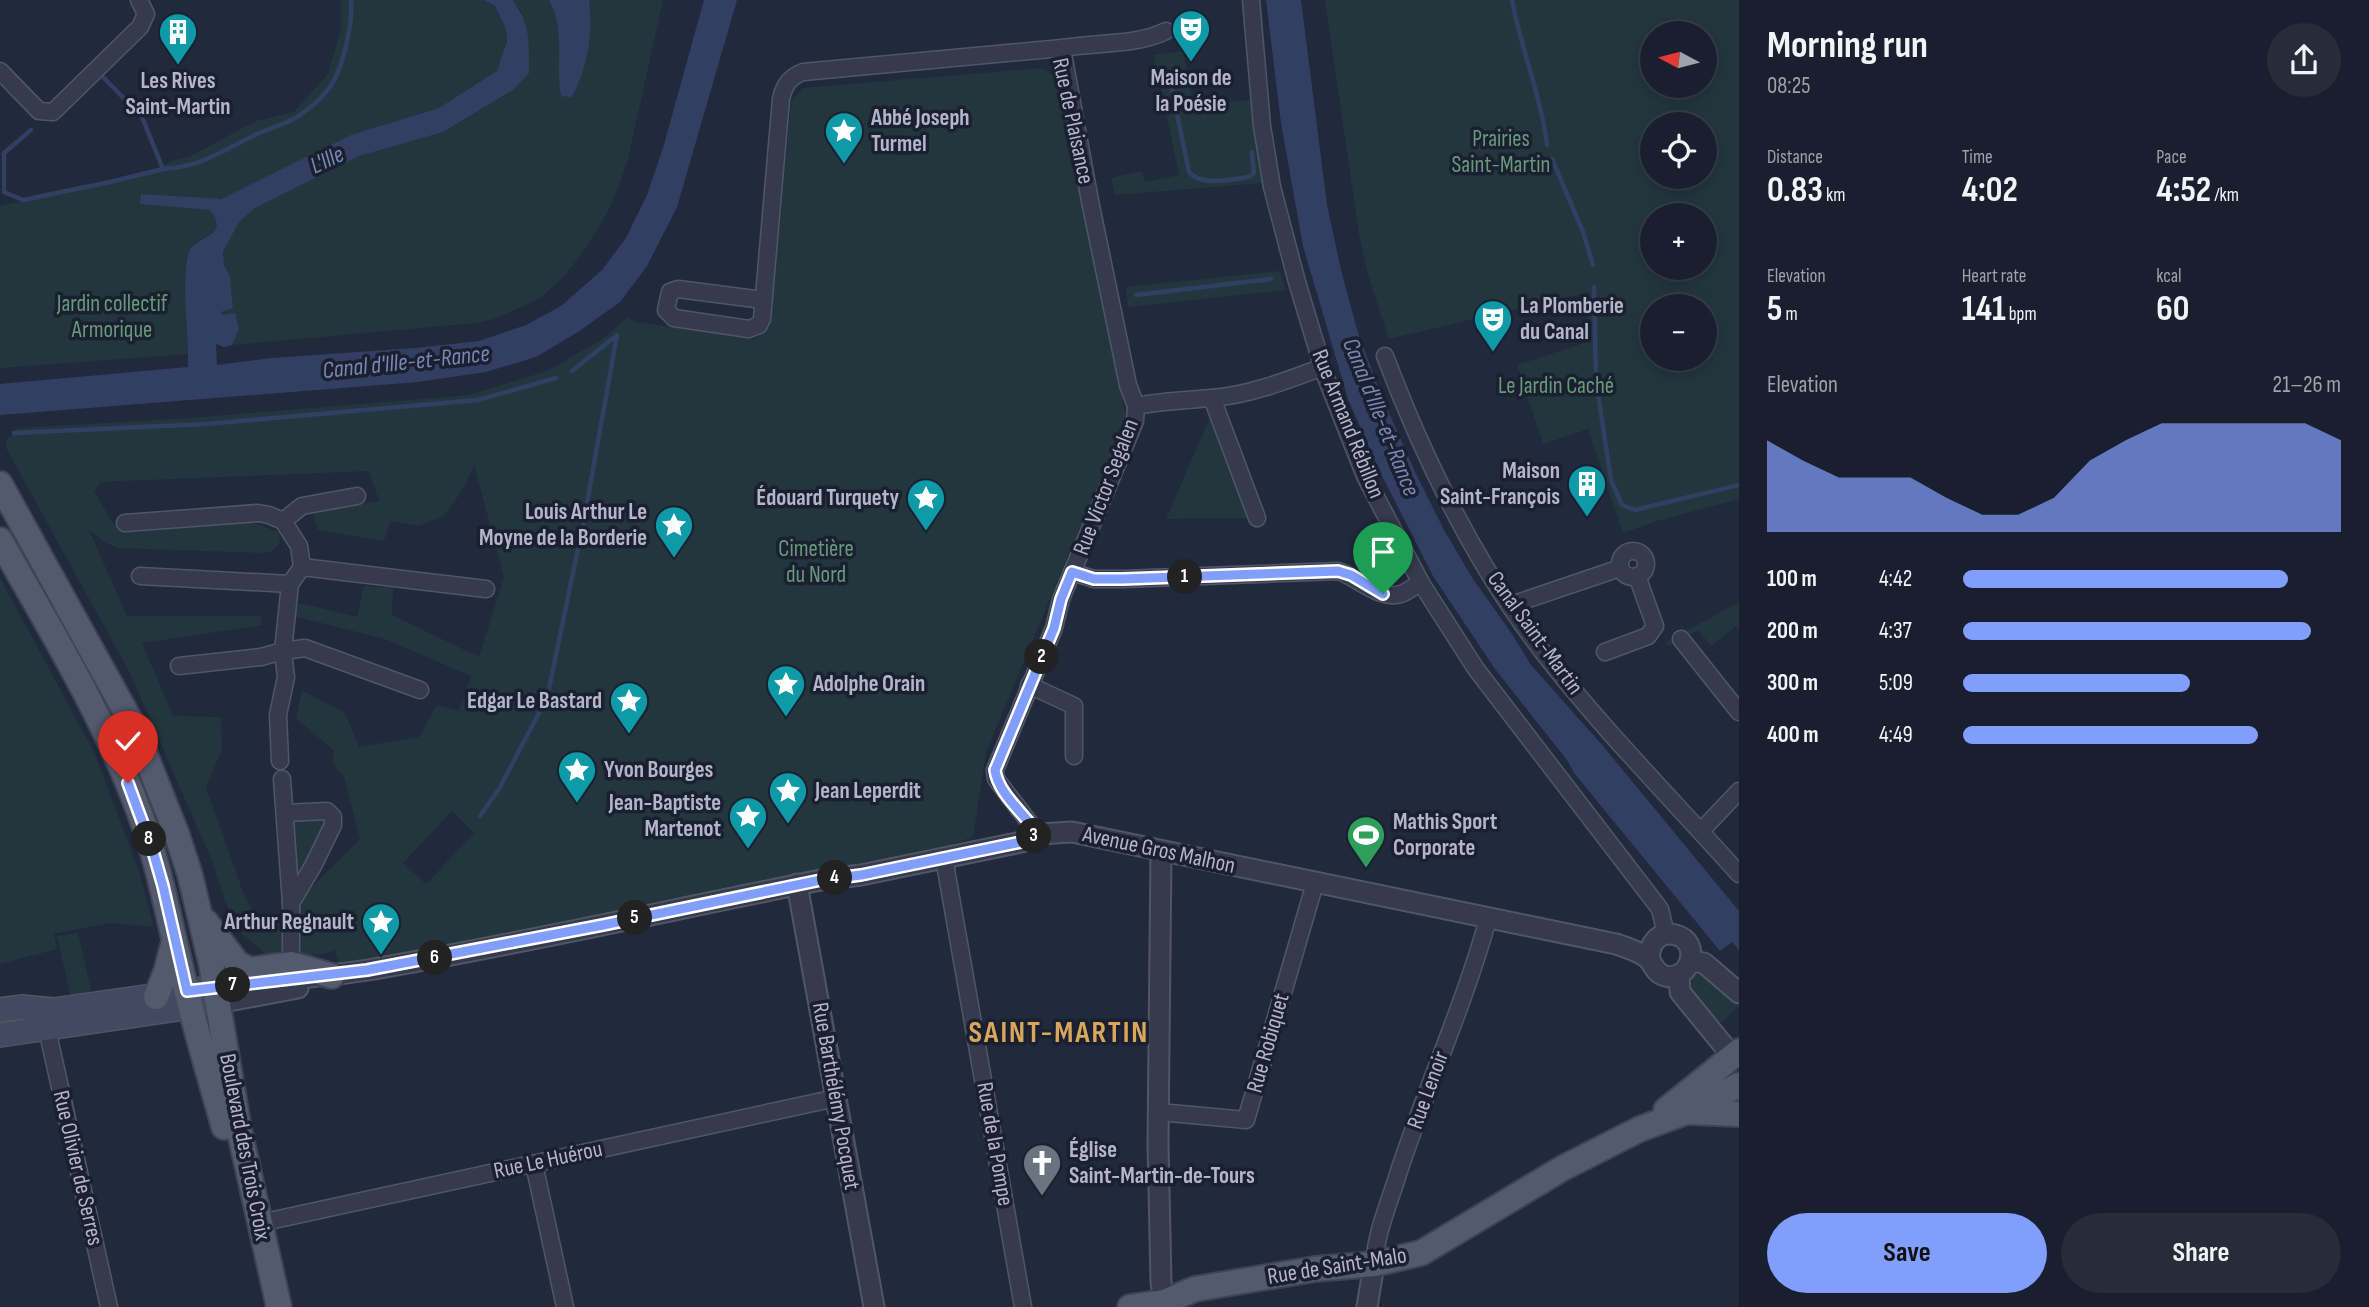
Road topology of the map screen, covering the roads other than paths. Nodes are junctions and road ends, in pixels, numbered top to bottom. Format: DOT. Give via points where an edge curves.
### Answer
graph roads {
  1 [pos="139,0"];
  2 [pos="1251,0"];
  3 [pos="1167,31"];
  4 [pos="1062,48"];
  5 [pos="0,71"];
  6 [pos="763,300"];
  7 [pos="1385,356"];
  8 [pos="1323,366"];
  9 [pos="1212,398"];
  10 [pos="1136,406"];
  11 [pos="0,484"];
  12 [pos="357,496"];
  13 [pos="1257,518"];
  14 [pos="283,521"];
  15 [pos="125,523"];
  16 [pos="0,540"];
  17 [pos="302,568"];
  18 [pos="1620,568"];
  19 [pos="1072,572"];
  20 [pos="140,576"];
  21 [pos="1637,576"];
  22 [pos="1421,583"];
  23 [pos="290,584"];
  24 [pos="486,589"];
  25 [pos="1511,605"];
  26 [pos="1681,639"];
  27 [pos="282,651"];
  28 [pos="1605,652"];
  29 [pos="179,666"];
  30 [pos="1029,685"];
  31 [pos="420,690"];
  32 [pos="1739,712"];
  33 [pos="1074,756"];
  34 [pos="117,758"];
  35 [pos="280,761"];
  36 [pos="282,779"];
  37 [pos="1739,791"];
  38 [pos="285,813"];
  39 [pos="1701,831"];
  40 [pos="1038,834"];
  41 [pos="1161,852"];
  42 [pos="944,858"];
  43 [pos="1739,874"];
  44 [pos="1315,883"];
  45 [pos="797,884"];
  46 [pos="291,903"];
  47 [pos="200,915"];
  48 [pos="1488,919"];
  49 [pos="174,937"];
  50 [pos="1661,937"];
  51 [pos="1616,944"];
  52 [pos="1650,960"];
  53 [pos="291,964"];
  54 [pos="1685,968"];
  55 [pos="332,975"];
  56 [pos="1739,993"];
  57 [pos="156,997"];
  58 [pos="202,997"];
  59 [pos="0,1010"];
  60 [pos="47,1029"];
  61 [pos="0,1035"];
  62 [pos="1736,1054"];
  63 [pos="1739,1085"];
  64 [pos="836,1098"];
  65 [pos="1159,1112"];
  66 [pos="1686,1112"];
  67 [pos="1739,1114"];
  68 [pos="1640,1129"];
  69 [pos="534,1164"];
  70 [pos="260,1223"];
  71 [pos="1374,1264"];
  72 [pos="1166,1304"];
  73 [pos="109,1307"];
  74 [pos="264,1307"];
  75 [pos="279,1307"];
  76 [pos="565,1307"];
  77 [pos="874,1307"];
  78 [pos="1023,1307"];
  79 [pos="1130,1307"];
  80 [pos="1367,1307"];
  1 -- 5 [label="street" via="146,14 140,27 52,112 39,111"];
  2 -- 8 [label="street, Rue Armand Rébillon" via="1272,187"];
  3 -- 4 [label="street" via="1142,40"];
  4 -- 6 [label="street, Rue de Plaisance" via="794,76 780,99"];
  4 -- 10 [label="street, Rue de Plaisance" via="1128,385"];
  6 -- 6 [label="street, Rue de Plaisance" via="762,319 749,329 674,318 666,310 670,292 678,289"];
  7 -- 25 [label="street, Canal Saint-Martin" via="1429,463"];
  8 -- 9 [label="street" via="1277,384"];
  8 -- 22 [label="street, Rue Armand Rébillon" via="1364,476"];
  9 -- 10 [label="street"];
  9 -- 13 [label="street"];
  10 -- 19 [label="street, Rue Victor Segalen" via="1135,421"];
  11 -- 47 [label="main road" via="135,729 177,835"];
  12 -- 14 [label="street" via="302,506"];
  14 -- 15 [label="street" via="258,513"];
  14 -- 17 [label="street" via="299,546"];
  16 -- 34 [label="main road"];
  17 -- 23 [label="street"];
  17 -- 24 [label="street"];
  18 -- 21 [label="street" via="1626,575"];
  18 -- 21 [label="street" via="1624,553 1639,552 1646,565"];
  18 -- 25 [label="street"];
  19 -- 22 [label="street" via="1094,579 1123,579 1338,571 1383,594 1399,595"];
  19 -- 30 [label="street, Rue Victor Segalen"];
  20 -- 23 [label="street"];
  21 -- 28 [label="street" via="1655,626 1648,636"];
  22 -- 50 [label="street, Rue Armand Rébillon" via="1476,669 1660,909"];
  23 -- 27 [label="street"];
  25 -- 39 [label="street, Canal Saint-Martin" via="1623,749"];
  26 -- 32 [label="street"];
  27 -- 29 [label="street"];
  27 -- 31 [label="street" via="305,648"];
  27 -- 35 [label="street" via="286,677 278,715"];
  30 -- 33 [label="street" via="1076,709"];
  30 -- 40 [label="street, Rue Victor Segalen" via="995,770 996,779"];
  34 -- 49 [label="main road" via="153,851"];
  34 -- 58 [label="main road" via="156,822 181,900"];
  36 -- 38 [label="street"];
  37 -- 39 [label="street"];
  38 -- 46 [label="street"];
  38 -- 46 [label="street" via="327,811 333,817 313,866"];
  39 -- 43 [label="street, Canal Saint-Martin"];
  40 -- 41 [label="street, Avenue Gros Malhon" via="1084,834"];
  40 -- 42 [label="street, Avenue Gros Malhon" via="1026,841"];
  41 -- 44 [label="street, Avenue Gros Malhon"];
  41 -- 65 [label="street"];
  42 -- 45 [label="street, Avenue Gros Malhon"];
  42 -- 78 [label="street, Rue de la Pompe"];
  44 -- 48 [label="street, Avenue Gros Malhon"];
  44 -- 65 [label="street, Rue Robiquet" via="1246,1120"];
  45 -- 55 [label="street, Avenue Gros Malhon" via="459,954"];
  45 -- 64 [label="street, Rue Barthélémy Pocquet"];
  46 -- 53 [label="street"];
  47 -- 53 [label="main road" via="243,967"];
  47 -- 58 [label="main road"];
  48 -- 51 [label="street, Avenue Gros Malhon"];
  48 -- 71 [label="street, Rue Lenoir" via="1405,1153"];
  49 -- 57 [label="main road"];
  49 -- 58 [label="main road"];
  50 -- 51 [label="street, Avenue Gros Malhon"];
  50 -- 52 [label="street" via="1649,953"];
  50 -- 54 [label="street" via="1681,936 1686,941 1692,954"];
  51 -- 52 [label="street, Avenue Gros Malhon"];
  52 -- 54 [label="street" via="1660,974 1672,976"];
  53 -- 55 [label="main road"];
  54 -- 56 [label="street" via="1704,963"];
  54 -- 62 [label="street" via="1680,992"];
  55 -- 58 [label="street, Avenue Gros Malhon" via="288,978"];
  57 -- 58 [label="main road, Avenue Gros Malhon"];
  57 -- 59 [label="main road, Avenue Gros Malhon" via="54,1010"];
  58 -- 60 [label="main road, Avenue Gros Malhon"];
  58 -- 70 [label="main road, Boulevard des Trois Croix"];
  58 -- 74 [label="main road, Boulevard des Trois Croix" via="224,1129"];
  60 -- 61 [label="main road, Avenue Gros Malhon"];
  60 -- 73 [label="street, Rue Olivier de Serres"];
  62 -- 68 [label="main road, Rue de Saint-Malo"];
  63 -- 66 [label="main road, Rue de Saint-Malo"];
  64 -- 69 [label="street, Rue Le Huérou"];
  64 -- 77 [label="street, Rue Barthélémy Pocquet"];
  65 -- 72 [label="street" via="1160,1273"];
  66 -- 67 [label="main road"];
  66 -- 68 [label="main road, Rue de Saint-Malo"];
  68 -- 71 [label="main road, Rue de Saint-Malo" via="1563,1168 1421,1253"];
  69 -- 70 [label="street, Rue Le Huérou"];
  69 -- 76 [label="street"];
  70 -- 75 [label="main road, Boulevard des Trois Croix"];
  71 -- 72 [label="main road, Rue de Saint-Malo" via="1195,1289"];
  71 -- 80 [label="street"];
  72 -- 79 [label="main road, Rue de Saint-Malo"];
}
